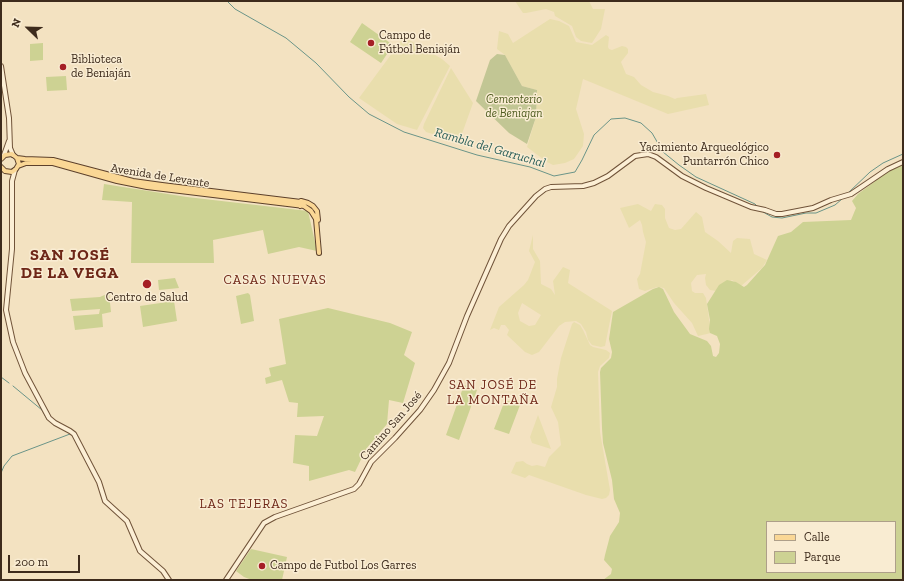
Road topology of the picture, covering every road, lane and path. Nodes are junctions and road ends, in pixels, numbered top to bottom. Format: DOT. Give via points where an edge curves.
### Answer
graph roads {
  1 [pos="1,66"];
  2 [pos="10,134"];
  3 [pos="15,156"];
  4 [pos="2,157"];
  5 [pos="903,162"];
  6 [pos="18,166"];
  7 [pos="1,167"];
  8 [pos="15,170"];
  9 [pos="8,172"];
  10 [pos="12,181"];
  11 [pos="290,201"];
  12 [pos="300,206"];
  13 [pos="169,580"];
  14 [pos="226,580"];
  1 -- 2 [label="main road"];
  2 -- 3 [label="main road" via="10,148"];
  2 -- 4 [label="main road"];
  3 -- 4 [label="main road, Avenida de Levante" via="9,154"];
  3 -- 6 [label="main road"];
  3 -- 11 [label="main road, Avenida de Levante" via="25,160 59,161 162,186"];
  5 -- 14 [label="main road, Camino San José" via="850,194 813,208 782,214 751,207 692,182 648,154 635,156 594,183 545,189 516,218 501,239 452,355 424,405 370,463 356,488 265,522"];
  6 -- 8 [label="main road"];
  6 -- 12 [label="main road, Avenida de Levante" via="26,163 53,163 147,187"];
  7 -- 9 [label="main road"];
  8 -- 9 [label="main road"];
  8 -- 10 [label="main road"];
  9 -- 10 [label="main road"];
  10 -- 13 [label="main road" via="12,249 6,310 13,342 25,375 50,419 74,434 106,501 127,521 140,551 163,571"];
  11 -- 12 [label="main road, Avenida de Levante" via="301,202"];
  11 -- 12 [label="main road, Avenida de Levante" via="307,202 316,209 321,253 316,217 309,209"];
}
